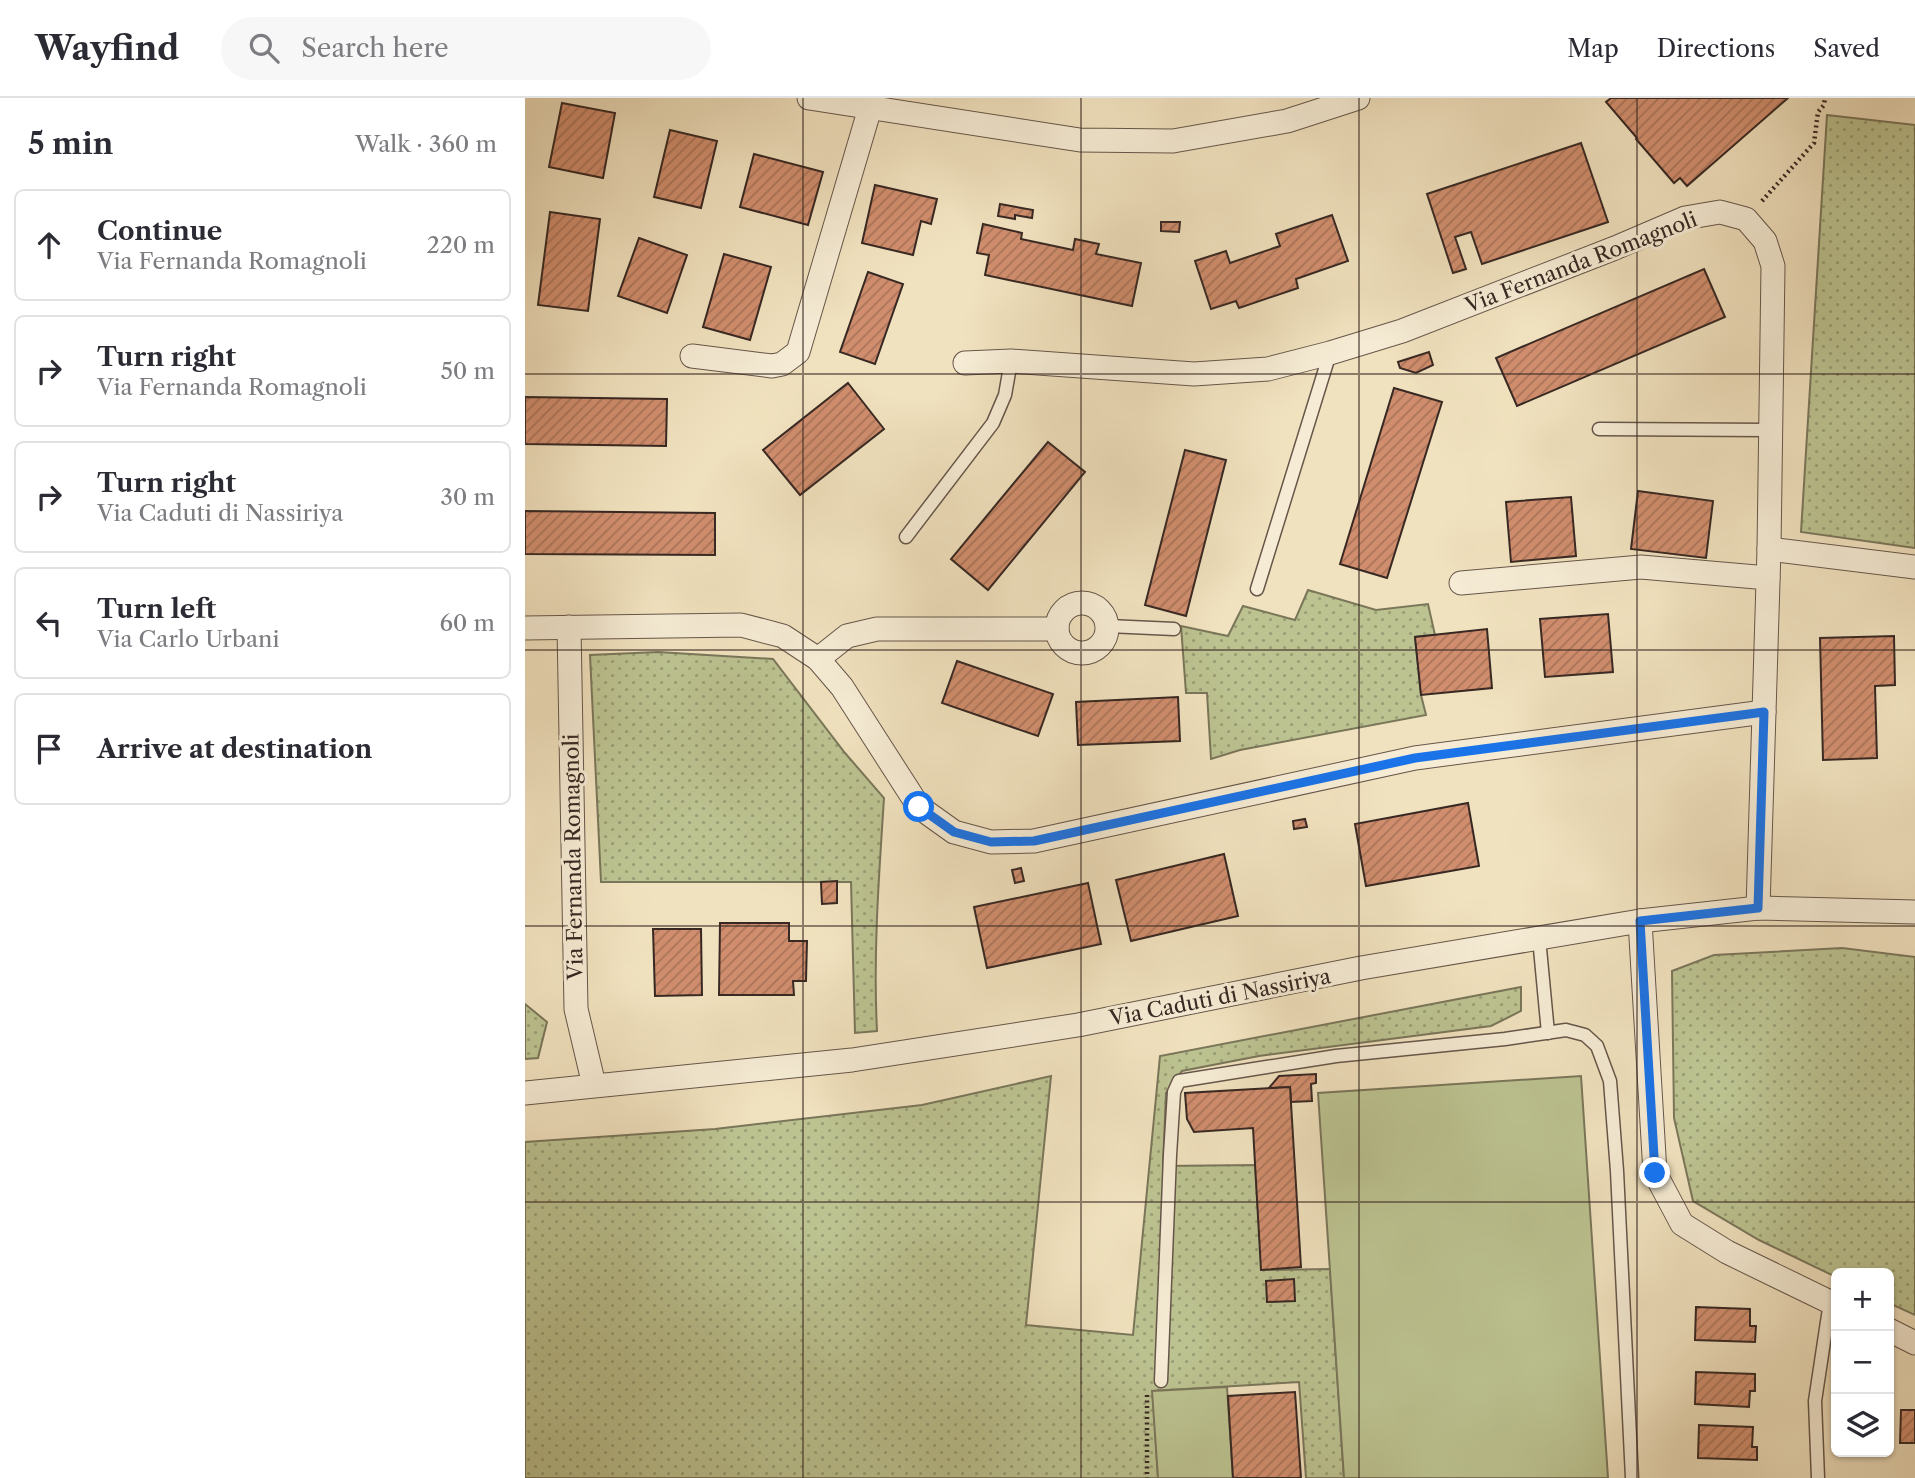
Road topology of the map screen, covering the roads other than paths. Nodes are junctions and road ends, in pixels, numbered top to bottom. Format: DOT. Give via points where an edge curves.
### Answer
graph roads {
  1 [pos="809,98"];
  2 [pos="1358,98"];
  3 [pos="857,103"];
  4 [pos="1330,354"];
  5 [pos="691,356"];
  6 [pos="1011,361"];
  7 [pos="965,363"];
  8 [pos="1599,429"];
  9 [pos="1769,430"];
  10 [pos="906,537"];
  11 [pos="1769,549"];
  12 [pos="1915,567"];
  13 [pos="1768,578"];
  14 [pos="1461,583"];
  15 [pos="1257,589"];
  16 [pos="1108,626"];
  17 [pos="525,628"];
  18 [pos="569,628"];
  19 [pos="1057,629"];
  20 [pos="1174,629"];
  21 [pos="818,659"];
  22 [pos="1764,712"];
  23 [pos="1758,908"];
  24 [pos="1915,912"];
  25 [pos="1640,921"];
  26 [pos="1539,938"];
  27 [pos="1548,1033"];
  28 [pos="594,1085"];
  29 [pos="525,1093"];
  30 [pos="1831,1303"];
  31 [pos="1831,1315"];
  32 [pos="1891,1331"];
  33 [pos="1915,1343"];
  34 [pos="1161,1381"];
  35 [pos="1632,1478"];
  36 [pos="1818,1478"];
  1 -- 3 [label="street"];
  2 -- 3 [label="street" via="1287,121 1173,141 1080,140"];
  3 -- 5 [label="street" via="798,352 772,366"];
  4 -- 6 [label="street, Via Fernanda Romagnoli" via="1268,369 1194,374"];
  4 -- 9 [label="street, Via Fernanda Romagnoli" via="1402,331 1685,218 1720,212 1746,219 1765,241 1773,266"];
  4 -- 15 [label="lane"];
  6 -- 7 [label="street, Via Fernanda Romagnoli"];
  6 -- 10 [label="lane" via="1005,395 993,423"];
  8 -- 9 [label="lane"];
  9 -- 11 [label="street"];
  11 -- 12 [label="street"];
  11 -- 13 [label="street"];
  13 -- 14 [label="street" via="1641,567"];
  13 -- 22 [label="street"];
  16 -- 19 [label="street" via="1099,609 1081,603 1063,611"];
  16 -- 19 [label="street" via="1101,645 1084,653 1065,647"];
  16 -- 20 [label="lane"];
  17 -- 18 [label="street"];
  18 -- 21 [label="street" via="741,625 783,636"];
  18 -- 28 [label="street, Via Fernanda Romagnoli" via="576,1009"];
  19 -- 21 [label="street" via="877,629 848,636"];
  21 -- 22 [label="street" via="842,687 919,807 954,832 991,842 1034,841 1415,758"];
  22 -- 23 [label="street"];
  23 -- 24 [label="street, Via Caduti di Nassiriya"];
  23 -- 25 [label="street, Via Caduti di Nassiriya"];
  25 -- 26 [label="street, Via Caduti di Nassiriya"];
  25 -- 30 [label="street" via="1655,1173 1682,1224 1727,1252"];
  26 -- 27 [label="lane"];
  26 -- 28 [label="street, Via Caduti di Nassiriya" via="1361,968 1078,1026 852,1060"];
  27 -- 34 [label="lane" via="1336,1056 1179,1081 1170,1142"];
  27 -- 35 [label="lane" via="1566,1030 1585,1035 1597,1046 1610,1081"];
  28 -- 29 [label="street, Via Caduti di Nassiriya"];
  31 -- 36 [label="lane" via="1815,1401"];
  32 -- 33 [label="street"];
}
